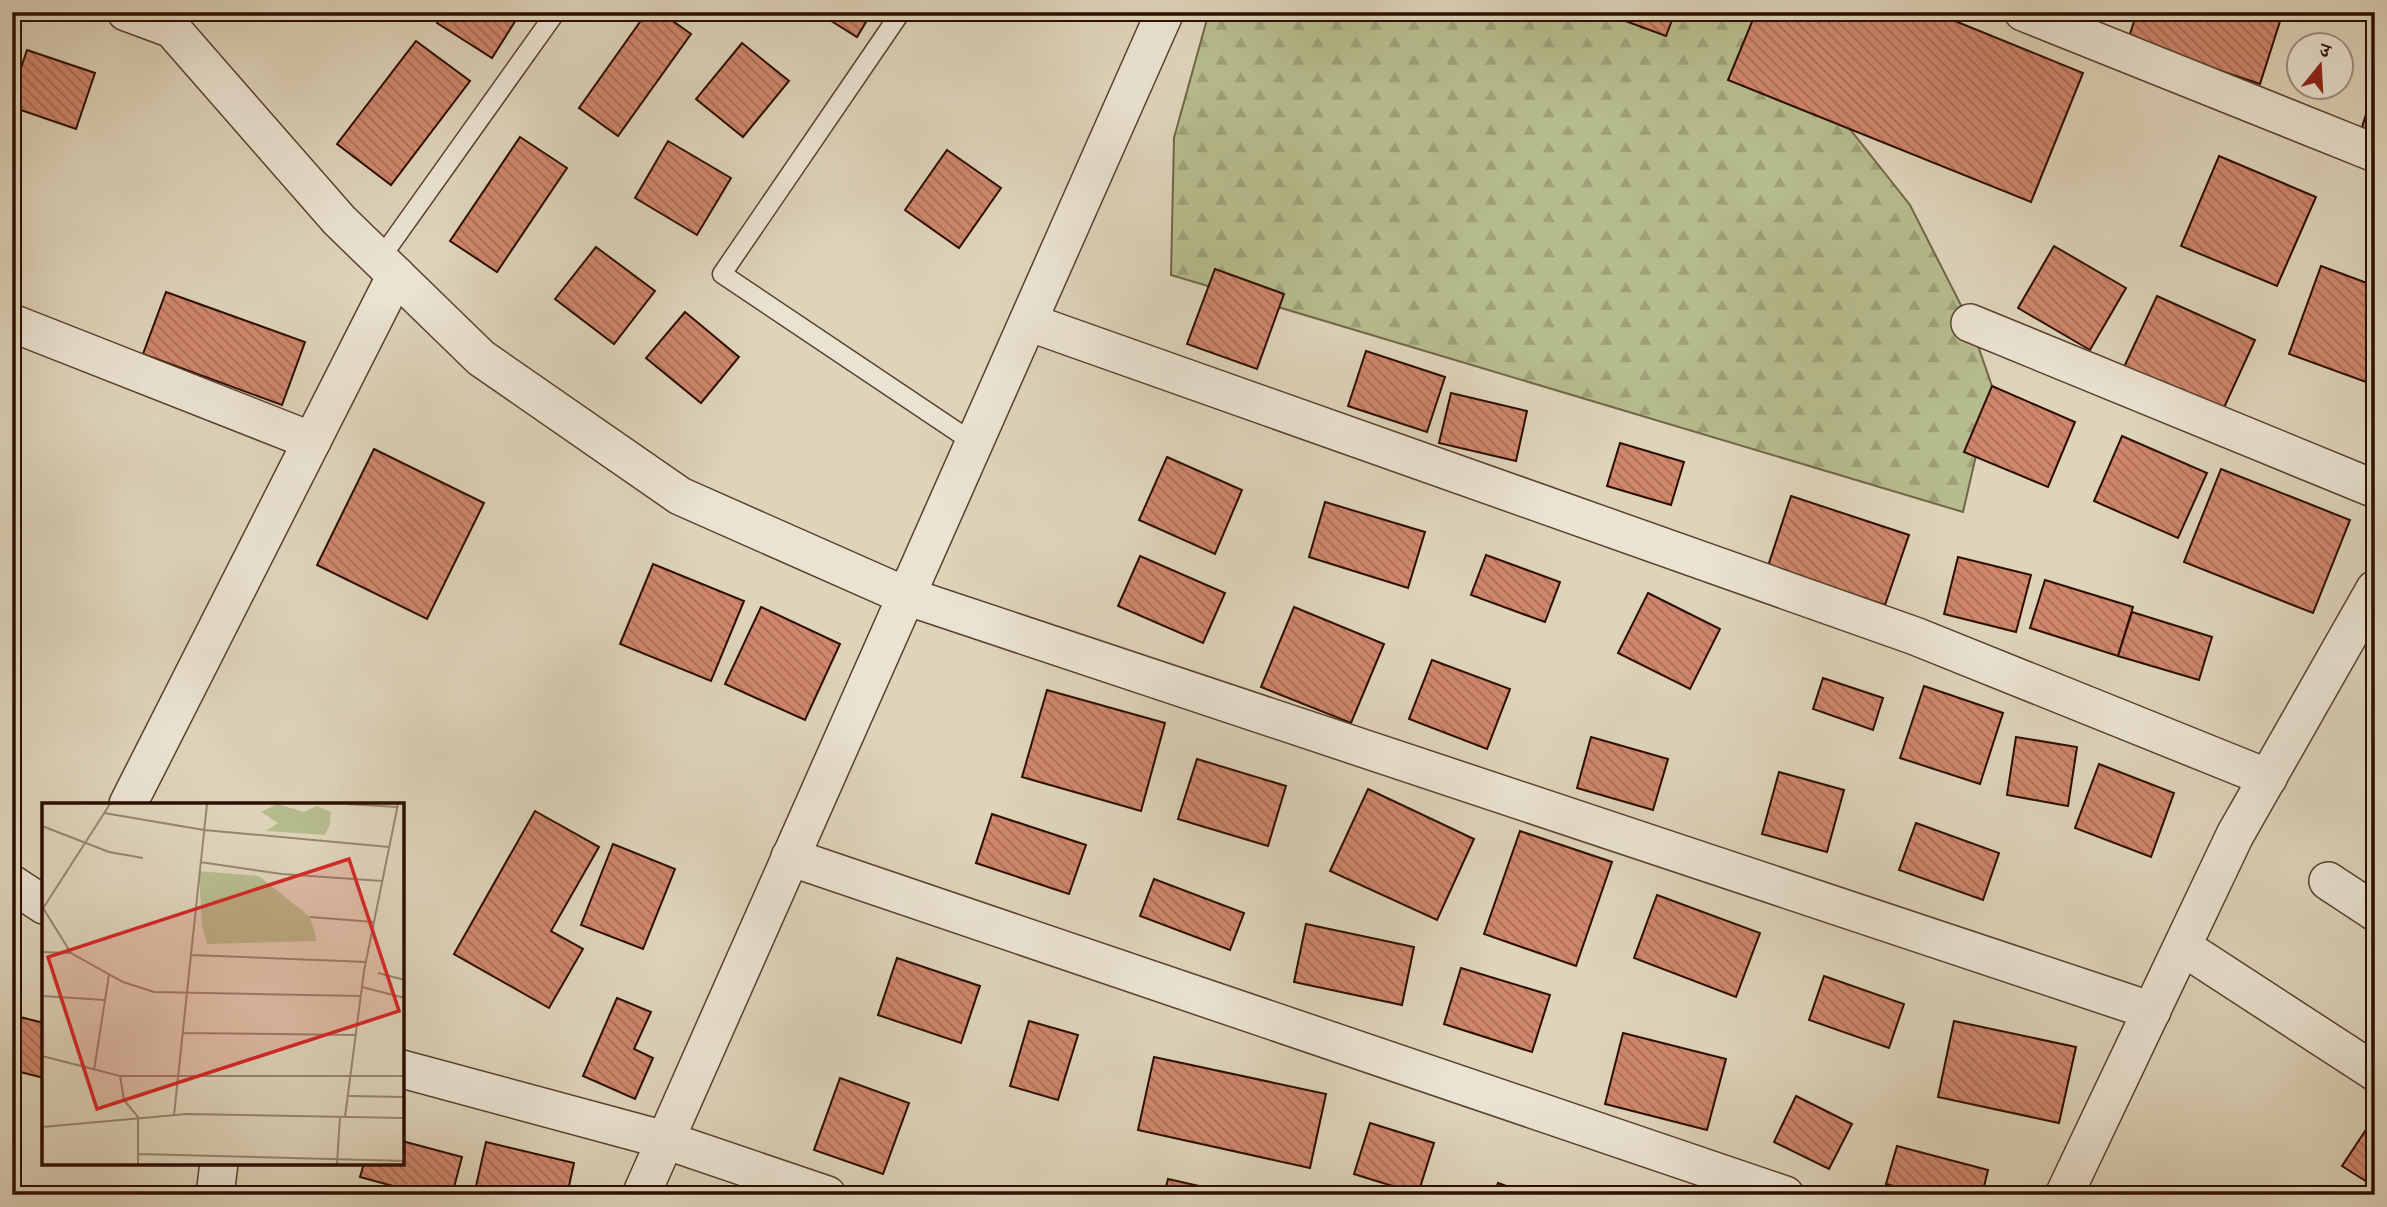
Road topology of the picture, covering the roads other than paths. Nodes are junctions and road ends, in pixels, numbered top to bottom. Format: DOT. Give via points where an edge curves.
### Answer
graph roads {
  1 [pos="126,12"];
  2 [pos="556,12"];
  3 [pos="901,12"];
  4 [pos="1165,12"];
  5 [pos="2023,12"];
  6 [pos="170,21"];
  7 [pos="2375,153"];
  8 [pos="388,267"];
  9 [pos="1028,322"];
  10 [pos="12,323"];
  11 [pos="1970,323"];
  12 [pos="312,441"];
  13 [pos="974,443"];
  14 [pos="2375,489"];
  15 [pos="2375,589"];
  16 [pos="906,596"];
  17 [pos="2268,778"];
  18 [pos="129,803"];
  19 [pos="790,857"];
  20 [pos="2328,881"];
  21 [pos="12,884"];
  22 [pos="42,904"];
  23 [pos="2375,912"];
  24 [pos="2183,947"];
  25 [pos="2152,1010"];
  26 [pos="404,1070"];
  27 [pos="2375,1072"];
  28 [pos="665,1140"];
  29 [pos="219,1165"];
  30 [pos="215,1195"];
  31 [pos="641,1195"];
  32 [pos="827,1195"];
  33 [pos="1785,1195"];
  34 [pos="2064,1195"];
  1 -- 6 [label="street"];
  2 -- 8 [label="lane"];
  3 -- 13 [label="lane" via="722,274"];
  4 -- 9 [label="street"];
  5 -- 7 [label="street"];
  6 -- 8 [label="street" via="340,220"];
  8 -- 12 [label="street"];
  8 -- 16 [label="street" via="481,358 680,496"];
  9 -- 13 [label="street"];
  9 -- 17 [label="street" via="1915,636"];
  10 -- 12 [label="street"];
  11 -- 14 [label="street"];
  12 -- 18 [label="street"];
  13 -- 16 [label="street"];
  15 -- 17 [label="street"];
  16 -- 19 [label="street"];
  16 -- 25 [label="street"];
  17 -- 24 [label="street" via="2235,835"];
  19 -- 28 [label="street"];
  19 -- 33 [label="street"];
  20 -- 23 [label="street"];
  21 -- 22 [label="street"];
  24 -- 25 [label="street"];
  24 -- 27 [label="street"];
  25 -- 34 [label="street"];
  26 -- 28 [label="street"];
  28 -- 31 [label="street"];
  28 -- 32 [label="street"];
  29 -- 30 [label="street"];
}
